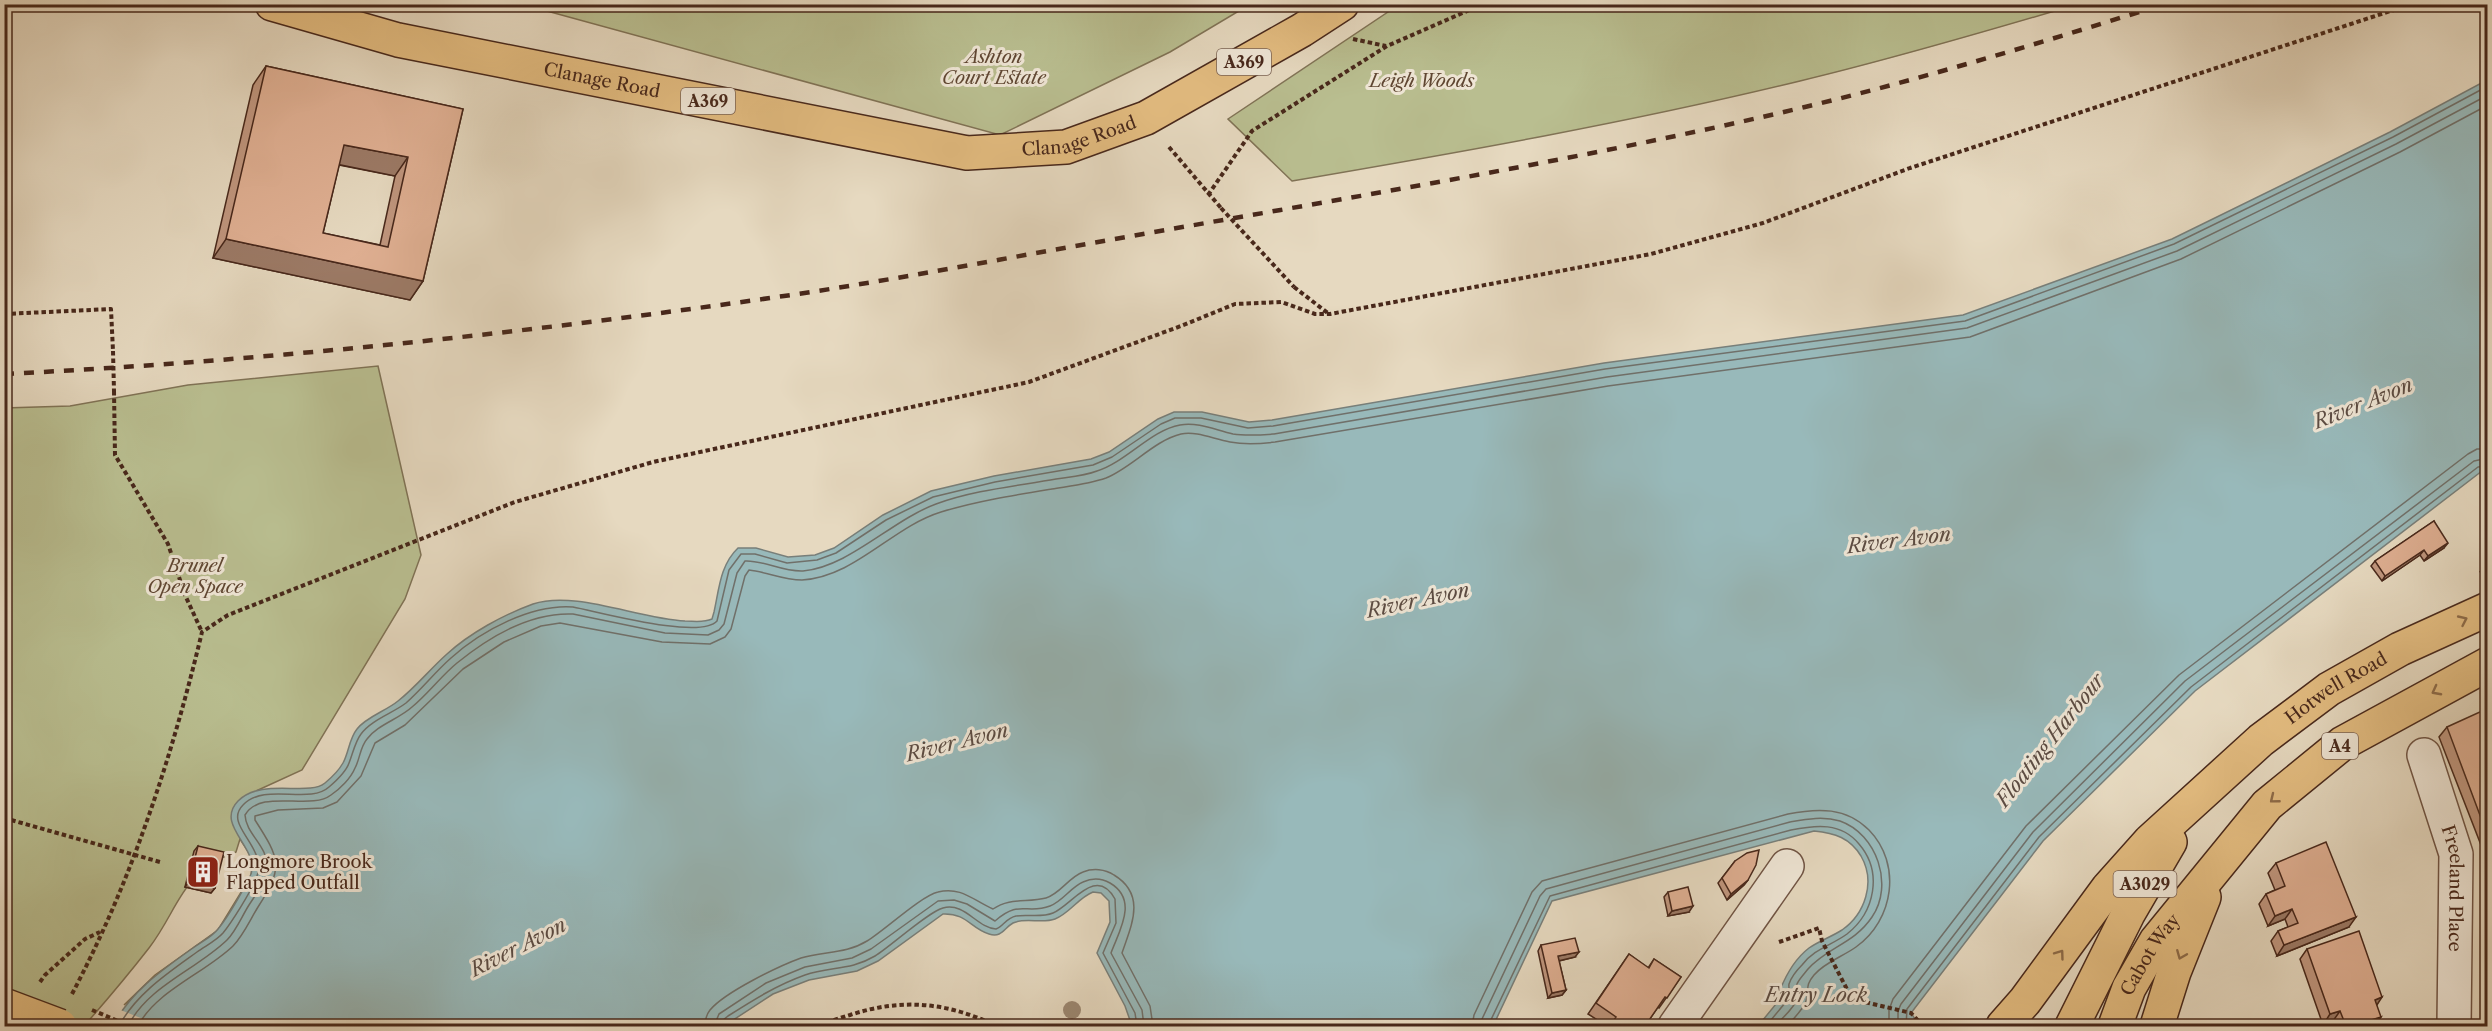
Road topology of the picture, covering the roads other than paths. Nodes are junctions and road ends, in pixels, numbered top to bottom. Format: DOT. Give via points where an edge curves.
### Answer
graph roads {
  1 [pos="272,4"];
  2 [pos="1342,4"];
  3 [pos="2487,609"];
  4 [pos="2487,664"];
  5 [pos="2424,755"];
  6 [pos="2204,794"];
  7 [pos="2218,862"];
  8 [pos="1787,866"];
  9 [pos="4,1005"];
  10 [pos="65,1012"];
  11 [pos="1675,1026"];
  12 [pos="2003,1026"];
  13 [pos="2072,1026"];
  14 [pos="2115,1026"];
  15 [pos="2157,1026"];
  16 [pos="2454,1026"];
  1 -- 2 [label="main road, Clanage Road / A369" via="398,40 967,153 1066,147 1146,118"];
  6 -- 3 [label="main road, Hotwell Road, one-way" via="2261,740 2329,689 2400,649"];
  4 -- 7 [label="main road, A4, one-way" via="2343,743 2267,805"];
  5 -- 16 [label="street, Freeland Place" via="2456,854"];
  12 -- 6 [label="main road, one-way" via="2108,888 2150,841"];
  6 -- 13 [label="main road, A3029" via="2160,856"];
  7 -- 14 [label="main road, Cabot Way / A3029" via="2156,941 2129,988"];
  7 -- 15 [label="main road, A4, one-way"];
  8 -- 11 [label="street"];
  9 -- 10 [label="main road, bridge" via="33,1014"];
}
